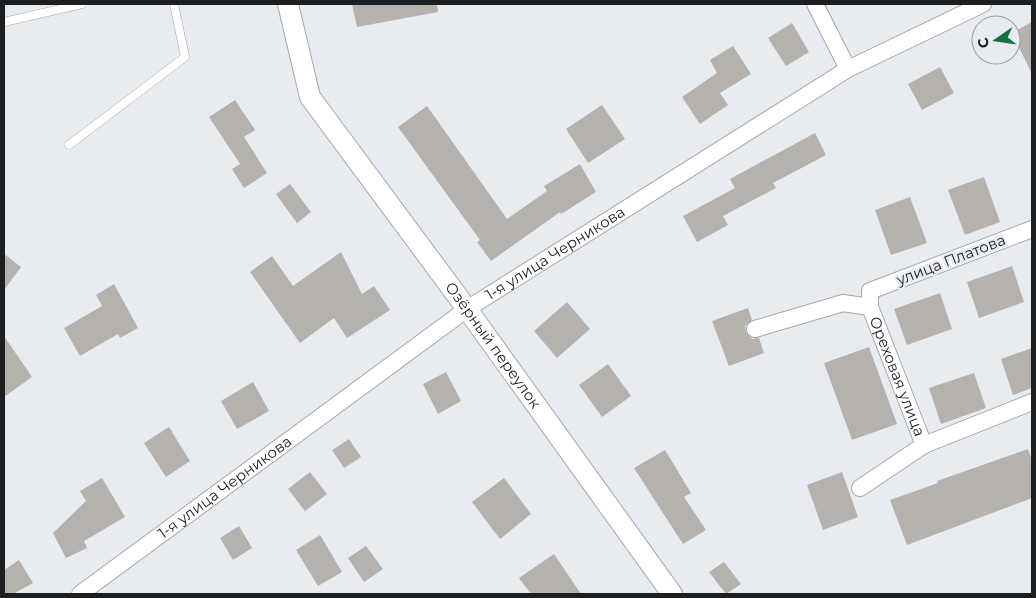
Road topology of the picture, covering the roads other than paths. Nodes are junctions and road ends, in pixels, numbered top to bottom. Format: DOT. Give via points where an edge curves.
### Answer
graph roads {
  1 [pos="82,4"];
  2 [pos="174,4"];
  3 [pos="288,4"];
  4 [pos="815,4"];
  5 [pos="983,4"];
  6 [pos="4,22"];
  7 [pos="848,69"];
  8 [pos="69,145"];
  9 [pos="1032,229"];
  10 [pos="870,290"];
  11 [pos="870,308"];
  12 [pos="467,309"];
  13 [pos="755,329"];
  14 [pos="1032,402"];
  15 [pos="924,445"];
  16 [pos="860,488"];
  17 [pos="80,594"];
  18 [pos="672,594"];
  1 -- 6 [label="lane"];
  2 -- 8 [label="lane" via="185,57"];
  3 -- 12 [label="street, Озёрный переулок" via="310,97"];
  4 -- 7 [label="street"];
  5 -- 7 [label="street, 1-я улица Черникова"];
  7 -- 12 [label="street, 1-я улица Черникова"];
  9 -- 10 [label="street, улица Платова"];
  10 -- 11 [label="street, Ореховая улица"];
  11 -- 13 [label="street, Ореховая улица" via="843,303"];
  11 -- 15 [label="street, Ореховая улица"];
  12 -- 17 [label="street, 1-я улица Черникова"];
  12 -- 18 [label="street, Озёрный переулок"];
  14 -- 15 [label="street, Ореховая улица"];
  15 -- 16 [label="street, Ореховая улица"];
}
